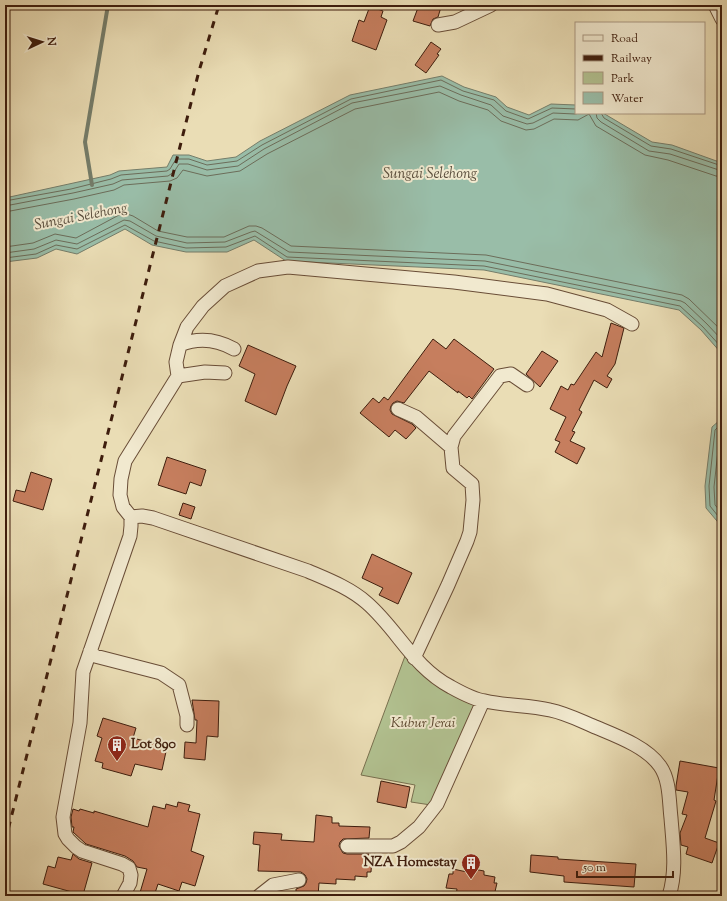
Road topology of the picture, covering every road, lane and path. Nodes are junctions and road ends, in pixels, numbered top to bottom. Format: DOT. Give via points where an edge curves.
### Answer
graph roads {
  1 [pos="491,5"];
  2 [pos="715,5"];
  3 [pos="722,19"];
  4 [pos="438,25"];
  5 [pos="632,324"];
  6 [pos="180,345"];
  7 [pos="234,349"];
  8 [pos="225,373"];
  9 [pos="178,376"];
  10 [pos="527,385"];
  11 [pos="398,409"];
  12 [pos="451,447"];
  13 [pos="130,517"];
  14 [pos="90,651"];
  15 [pos="414,658"];
  16 [pos="483,701"];
  17 [pos="187,725"];
  18 [pos="347,846"];
  19 [pos="299,880"];
  20 [pos="123,896"];
  21 [pos="259,896"];
  22 [pos="669,896"];
  1 -- 4 [label="street" via="455,22"];
  2 -- 3 [label="street"];
  5 -- 6 [label="street" via="607,310 547,294 454,282 288,267 258,271 225,286 203,306 187,327"];
  6 -- 7 [label="street" via="190,341 208,340"];
  6 -- 9 [label="street" via="176,362"];
  8 -- 9 [label="street" via="205,372"];
  9 -- 13 [label="street" via="125,461 120,495 123,507"];
  10 -- 12 [label="street" via="511,374 500,376 454,436"];
  11 -- 12 [label="street" via="416,417"];
  12 -- 15 [label="street" via="453,468 472,484 470,532"];
  13 -- 14 [label="street" via="130,536"];
  13 -- 15 [label="street" via="154,518 331,580 366,602"];
  14 -- 17 [label="street" via="95,656 161,673 179,685"];
  14 -- 20 [label="street" via="83,672 80,723 63,817 64,827 68,839 82,851 129,868 130,883"];
  15 -- 16 [label="street" via="431,674 452,688"];
  16 -- 18 [label="street" via="437,804 419,827 394,846"];
  16 -- 22 [label="street" via="534,707 564,714 623,740 652,757 660,766 668,792 674,853"];
  19 -- 21 [label="street" via="273,885"];
}
